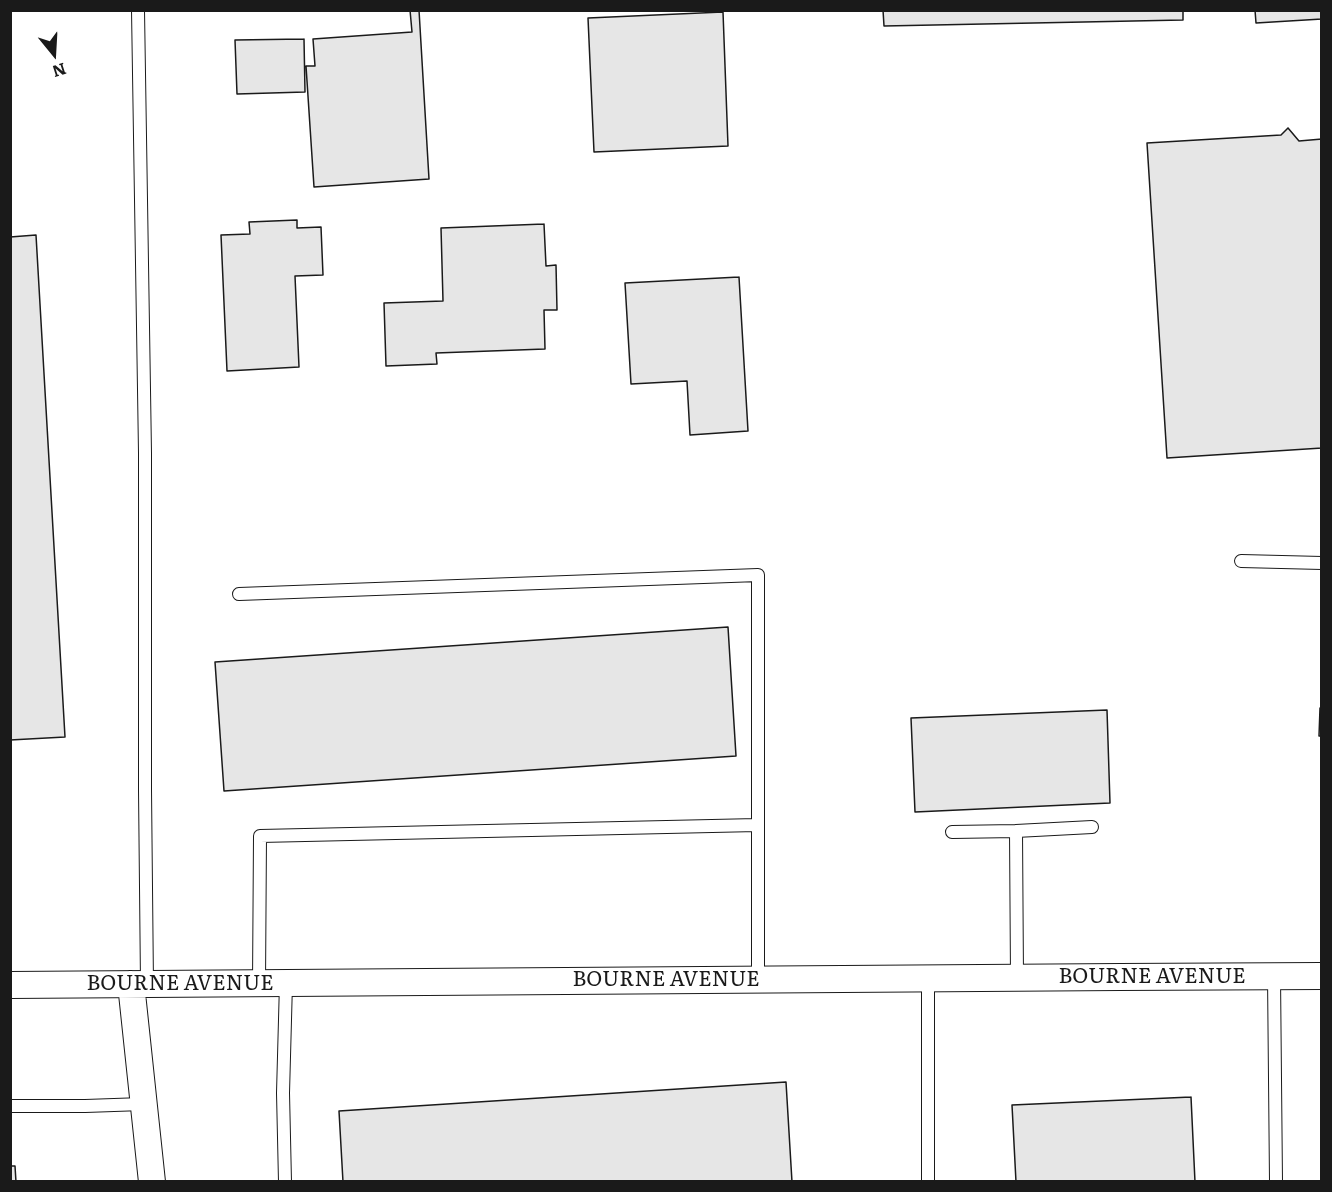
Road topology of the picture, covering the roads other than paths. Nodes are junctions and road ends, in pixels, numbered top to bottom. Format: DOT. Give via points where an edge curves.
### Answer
graph roads {
  1 [pos="138,10"];
  2 [pos="1241,561"];
  3 [pos="1322,563"];
  4 [pos="239,594"];
  5 [pos="758,825"];
  6 [pos="1092,826"];
  7 [pos="1016,831"];
  8 [pos="952,832"];
  9 [pos="1274,976"];
  10 [pos="1322,976"];
  11 [pos="1017,977"];
  12 [pos="928,978"];
  13 [pos="758,980"];
  14 [pos="259,983"];
  15 [pos="286,983"];
  16 [pos="139,984"];
  17 [pos="10,985"];
  18 [pos="143,1104"];
  19 [pos="10,1106"];
  20 [pos="152,1182"];
  21 [pos="285,1182"];
  22 [pos="928,1182"];
  23 [pos="1276,1182"];
  1 -- 16 [label="lane" via="145,453 145,789"];
  2 -- 3 [label="lane"];
  4 -- 5 [label="lane" via="758,575"];
  5 -- 13 [label="lane"];
  5 -- 14 [label="lane" via="260,836"];
  6 -- 7 [label="lane"];
  7 -- 8 [label="lane"];
  7 -- 11 [label="lane"];
  9 -- 10 [label="street, BOURNE AVENUE"];
  9 -- 11 [label="street, BOURNE AVENUE"];
  9 -- 23 [label="lane"];
  11 -- 12 [label="street, BOURNE AVENUE"];
  12 -- 13 [label="street, BOURNE AVENUE"];
  12 -- 22 [label="lane"];
  13 -- 15 [label="street, BOURNE AVENUE"];
  14 -- 15 [label="street, BOURNE AVENUE"];
  14 -- 16 [label="street, BOURNE AVENUE"];
  15 -- 21 [label="lane"];
  16 -- 17 [label="street, BOURNE AVENUE"];
  16 -- 18 [label="street"];
  18 -- 19 [label="lane"];
  18 -- 20 [label="street"];
}
